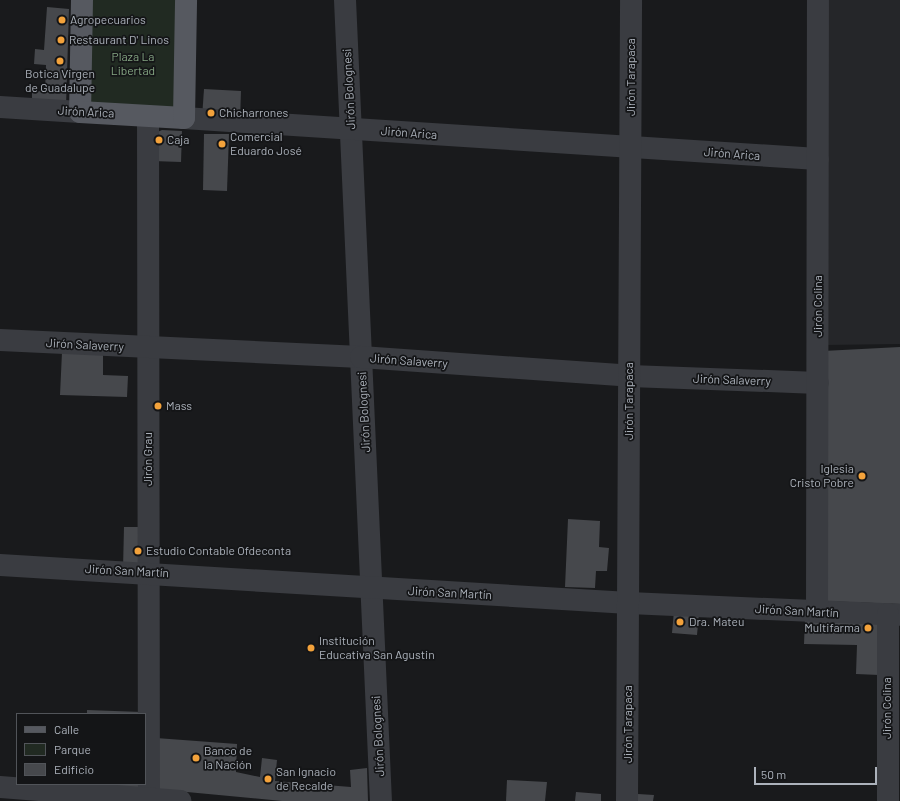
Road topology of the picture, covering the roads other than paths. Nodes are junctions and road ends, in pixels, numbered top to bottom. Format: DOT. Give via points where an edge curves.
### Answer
graph roads {
  1 [pos="82,0"];
  2 [pos="186,0"];
  3 [pos="345,0"];
  4 [pos="631,0"];
  5 [pos="818,0"];
  6 [pos="0,107"];
  7 [pos="80,112"];
  8 [pos="148,116"];
  9 [pos="184,118"];
  10 [pos="351,129"];
  11 [pos="630,147"];
  12 [pos="818,159"];
  13 [pos="0,340"];
  14 [pos="148,349"];
  15 [pos="361,357"];
  16 [pos="630,376"];
  17 [pos="818,383"];
  18 [pos="0,565"];
  19 [pos="148,572"];
  20 [pos="372,588"];
  21 [pos="629,602"];
  22 [pos="817,612"];
  23 [pos="894,614"];
  24 [pos="893,709"];
  25 [pos="0,788"];
  26 [pos="149,800"];
  27 [pos="180,801"];
  28 [pos="381,801"];
  29 [pos="627,801"];
  30 [pos="888,801"];
  1 -- 7 [label="main road"];
  2 -- 9 [label="main road"];
  3 -- 10 [label="street, Jirón Bolognesi"];
  4 -- 11 [label="street, Jirón Tarapaca"];
  5 -- 12 [label="street, Jirón Colina"];
  6 -- 7 [label="street, Jirón Arica"];
  7 -- 8 [label="main road, Jirón Arica"];
  8 -- 9 [label="main road, Jirón Arica"];
  8 -- 14 [label="street, Jirón Grau"];
  9 -- 10 [label="street, Jirón Arica"];
  10 -- 11 [label="street, Jirón Arica"];
  10 -- 15 [label="street, Jirón Bolognesi"];
  11 -- 12 [label="street, Jirón Arica"];
  11 -- 16 [label="street, Jirón Tarapaca"];
  12 -- 17 [label="street, Jirón Colina"];
  13 -- 14 [label="street, Jirón Salaverry"];
  14 -- 15 [label="street, Jirón Salaverry"];
  14 -- 19 [label="street, Jirón Grau"];
  15 -- 16 [label="street, Jirón Salaverry"];
  15 -- 20 [label="street, Jirón Bolognesi"];
  16 -- 17 [label="street, Jirón Salaverry"];
  16 -- 21 [label="street, Jirón Tarapaca"];
  17 -- 22 [label="street, Jirón Colina"];
  18 -- 19 [label="street, Jirón San Martín"];
  19 -- 20 [label="street, Jirón San Martín"];
  19 -- 26 [label="street, Jirón Grau"];
  20 -- 21 [label="street, Jirón San Martín"];
  20 -- 28 [label="street, Jirón Bolognesi"];
  21 -- 22 [label="street, Jirón San Martín"];
  21 -- 29 [label="street, Jirón Tarapaca"];
  22 -- 23 [label="street, Jirón San Martín"];
  23 -- 24 [label="street, Jirón Colina"];
  24 -- 30 [label="street, Jirón Colina"];
  25 -- 26 [label="street"];
  26 -- 27 [label="street"];
}
